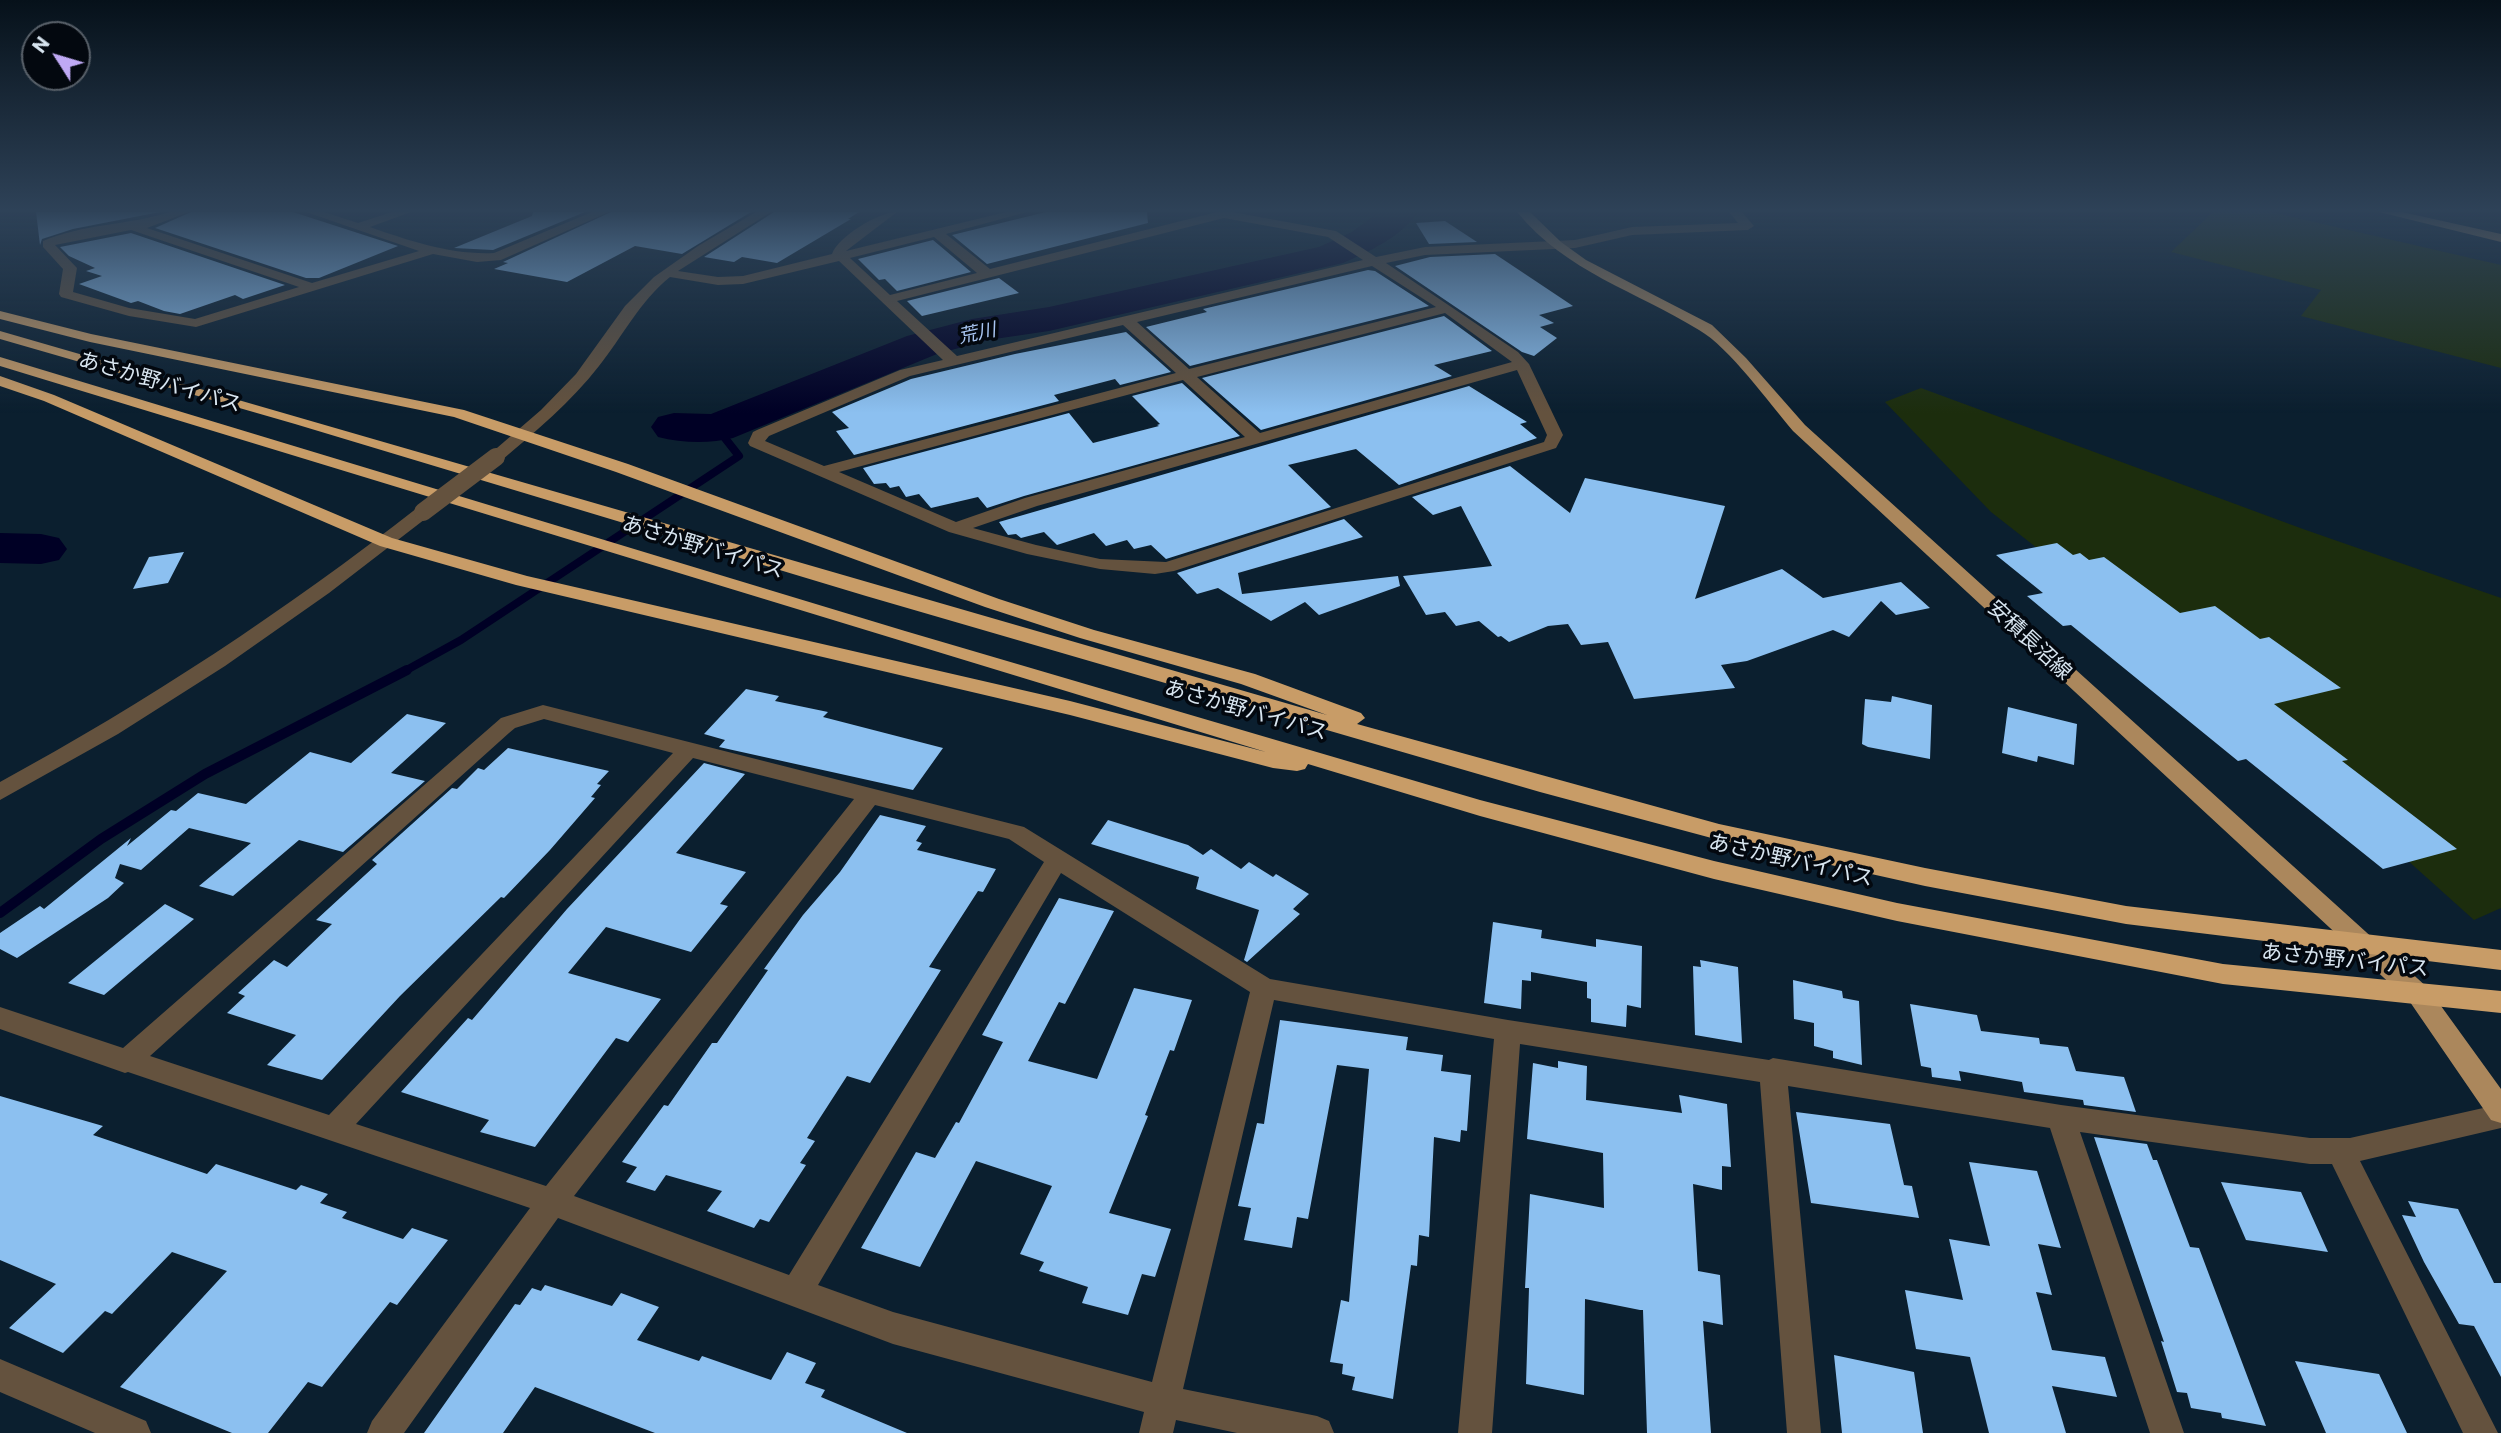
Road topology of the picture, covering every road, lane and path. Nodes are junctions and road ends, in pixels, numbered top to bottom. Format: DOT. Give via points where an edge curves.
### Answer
graph roads {
  1 [pos="68,279"];
  2 [pos="287,279"];
  3 [pos="343,279"];
  4 [pos="661,279"];
  5 [pos="714,279"];
  6 [pos="740,279"];
  7 [pos="867,279"];
  8 [pos="968,279"];
  9 [pos="1300,279"];
  10 [pos="1402,279"];
  11 [pos="1611,279"];
  12 [pos="314,288"];
  13 [pos="890,299"];
  14 [pos="1447,308"];
  15 [pos="0,315"];
  16 [pos="1126,320"];
  17 [pos="0,335"];
  18 [pos="0,361"];
  19 [pos="953,361"];
  20 [pos="1522,365"];
  21 [pos="1185,374"];
  22 [pos="0,381"];
  23 [pos="525,433"];
  24 [pos="1257,439"];
  25 [pos="821,472"];
  26 [pos="955,528"];
  27 [pos="386,542"];
  28 [pos="688,750"];
  29 [pos="1437,754"];
  30 [pos="1365,773"];
  31 [pos="0,792"];
  32 [pos="870,795"];
  33 [pos="1058,858"];
  34 [pos="2361,945"];
  35 [pos="2501,960"];
  36 [pos="1264,988"];
  37 [pos="2419,995"];
  38 [pos="2501,1002"];
  39 [pos="1,1020"];
  40 [pos="1507,1031"];
  41 [pos="125,1062"];
  42 [pos="1773,1070"];
  43 [pos="2501,1114"];
  44 [pos="2061,1117"];
  45 [pos="333,1130"];
  46 [pos="2340,1152"];
  47 [pos="552,1202"];
  48 [pos="796,1292"];
  49 [pos="0,1375"];
  50 [pos="1163,1401"];
  51 [pos="134,1433"];
  52 [pos="384,1433"];
  53 [pos="1156,1433"];
  54 [pos="1317,1433"];
  55 [pos="1475,1433"];
  56 [pos="1804,1433"];
  57 [pos="2167,1433"];
  58 [pos="2481,1433"];
  1 -- 12 [label="street" via="66,294 185,323 207,321"];
  2 -- 12 [label="street"];
  3 -- 12 [label="street"];
  4 -- 23 [label="street" via="622,318 592,365"];
  5 -- 6 [label="street"];
  7 -- 13 [label="street"];
  8 -- 13 [label="street"];
  9 -- 16 [label="street"];
  10 -- 14 [label="street"];
  11 -- 34 [label="main road, 安積長沼線" via="1685,315 1719,338 1799,428"];
  13 -- 19 [label="street"];
  14 -- 20 [label="street"];
  14 -- 21 [label="street"];
  15 -- 23 [label="highway" via="90,338 458,413"];
  16 -- 19 [label="street"];
  16 -- 21 [label="street"];
  17 -- 29 [label="highway, あさか野バイパス"];
  18 -- 30 [label="highway, あさか野バイパス"];
  19 -- 25 [label="street" via="905,373 759,435 758,446"];
  20 -- 24 [label="street"];
  20 -- 26 [label="street" via="1555,435 1550,445 1168,566 1100,564"];
  21 -- 24 [label="street"];
  21 -- 25 [label="street"];
  22 -- 27 [label="highway"];
  23 -- 27 [label="street, bridge"];
  23 -- 29 [label="highway" via="992,603 1305,698"];
  24 -- 26 [label="street"];
  25 -- 26 [label="street"];
  27 -- 30 [label="highway" via="523,582 1070,708 1249,755"];
  27 -- 31 [label="street" via="229,656"];
  28 -- 32 [label="street"];
  28 -- 41 [label="street" via="543,712 508,723"];
  28 -- 45 [label="street"];
  29 -- 34 [label="highway, あさか野バイパス" via="1719,832 1926,877 2126,915"];
  30 -- 37 [label="highway, あさか野バイパス" via="1714,870 1897,912 2223,974"];
  32 -- 33 [label="street" via="1000,827"];
  32 -- 47 [label="street"];
  33 -- 36 [label="street"];
  33 -- 48 [label="street"];
  34 -- 35 [label="highway, あさか野バイパス"];
  34 -- 37 [label="main road, 安積長沼線"];
  36 -- 40 [label="street"];
  36 -- 50 [label="street"];
  37 -- 38 [label="highway, あさか野バイパス"];
  37 -- 43 [label="main road, 安積長沼線"];
  39 -- 41 [label="street"];
  40 -- 42 [label="street"];
  40 -- 55 [label="street"];
  41 -- 45 [label="street"];
  42 -- 44 [label="street"];
  42 -- 56 [label="street"];
  43 -- 46 [label="street"];
  44 -- 46 [label="street"];
  44 -- 57 [label="street"];
  45 -- 47 [label="street"];
  46 -- 58 [label="street"];
  47 -- 48 [label="street"];
  47 -- 52 [label="street"];
  48 -- 50 [label="street" via="893,1328"];
  49 -- 51 [label="street"];
  50 -- 53 [label="street"];
  50 -- 54 [label="street"];
}
